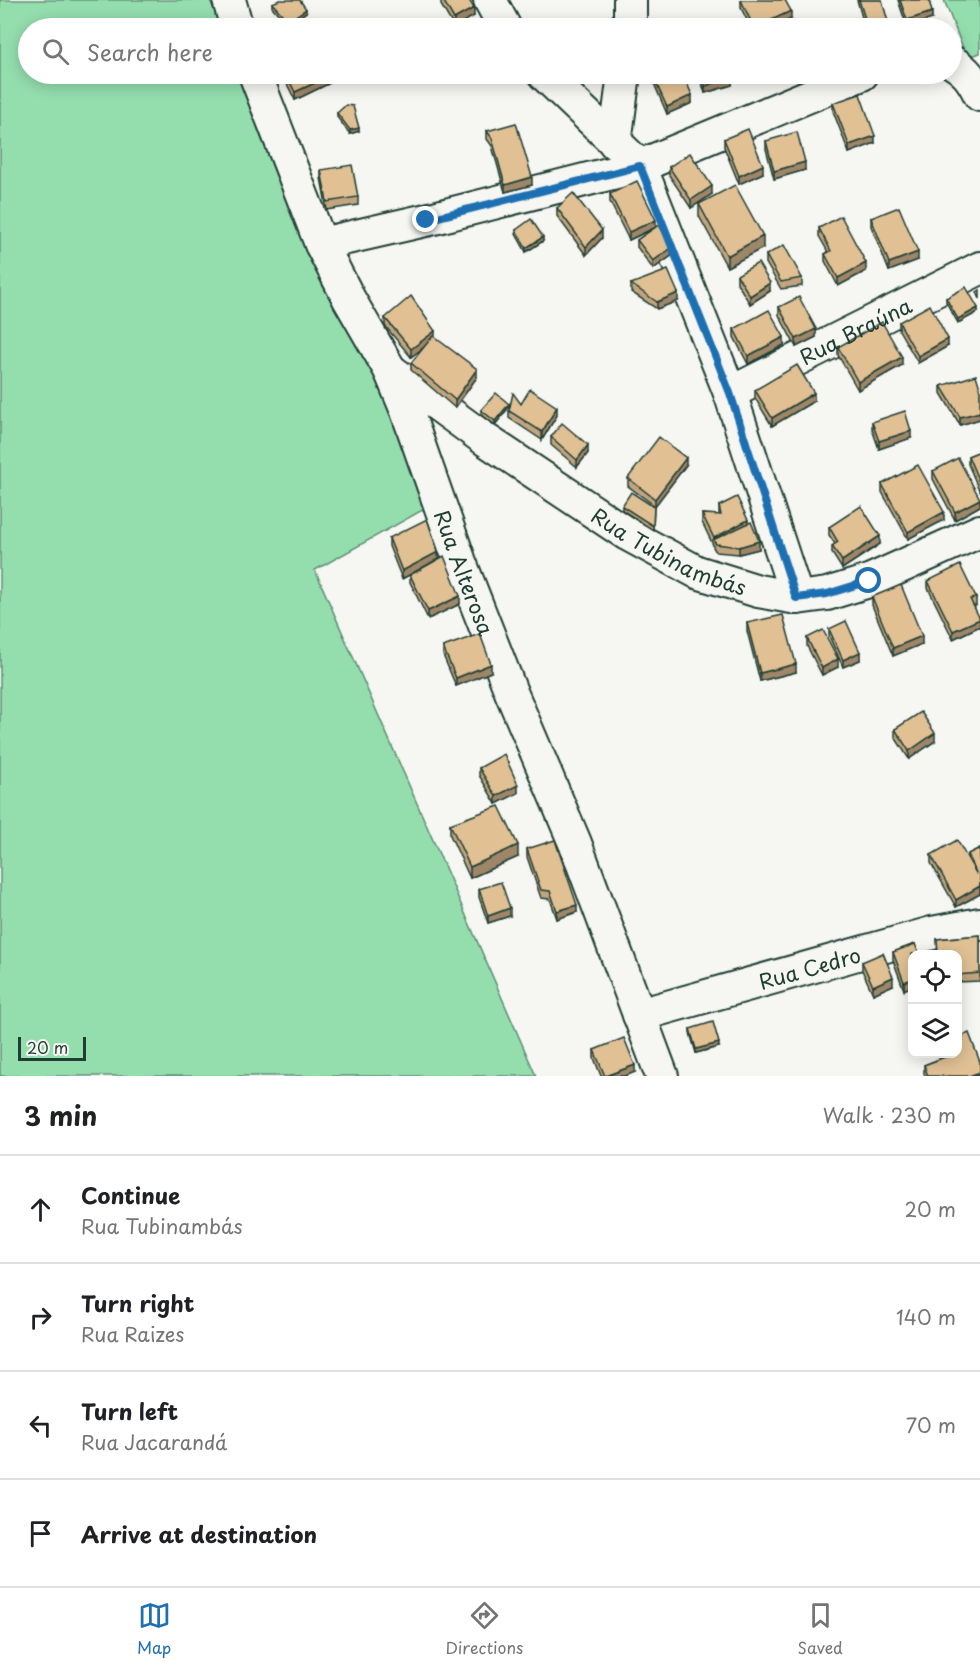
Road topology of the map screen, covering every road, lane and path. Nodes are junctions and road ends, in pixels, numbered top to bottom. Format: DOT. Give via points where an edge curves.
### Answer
graph roads {
  1 [pos="229,0"];
  2 [pos="490,0"];
  3 [pos="630,0"];
  4 [pos="234,18"];
  5 [pos="500,18"];
  6 [pos="630,18"];
  7 [pos="962,68"];
  8 [pos="259,84"];
  9 [pos="554,84"];
  10 [pos="623,84"];
  11 [pos="838,84"];
  12 [pos="980,95"];
  13 [pos="615,143"];
  14 [pos="640,166"];
  15 [pos="321,244"];
  16 [pos="980,268"];
  17 [pos="390,370"];
  18 [pos="730,393"];
  19 [pos="980,531"];
  20 [pos="796,598"];
  21 [pos="980,924"];
  22 [pos="639,1015"];
  23 [pos="662,1076"];
  1 -- 4 [label="street"];
  2 -- 5 [label="street"];
  3 -- 6 [label="street"];
  7 -- 12 [label="street"];
  8 -- 15 [label="street, Rua Alterosa"];
  9 -- 13 [label="street"];
  10 -- 13 [label="street"];
  11 -- 14 [label="street"];
  13 -- 14 [label="street"];
  14 -- 15 [label="street"];
  14 -- 18 [label="street"];
  15 -- 17 [label="street, Rua Alterosa"];
  16 -- 18 [label="street, Rua Braúna"];
  17 -- 20 [label="street, Rua Tubinambás" via="627,534 697,572"];
  17 -- 22 [label="street, Rua Alterosa" via="460,562 575,843"];
  18 -- 20 [label="street"];
  19 -- 20 [label="street, Rua Tubinambás" via="869,581 827,594"];
  21 -- 22 [label="street, Rua Cedro" via="932,933"];
  22 -- 23 [label="street, Rua Alterosa"];
}
